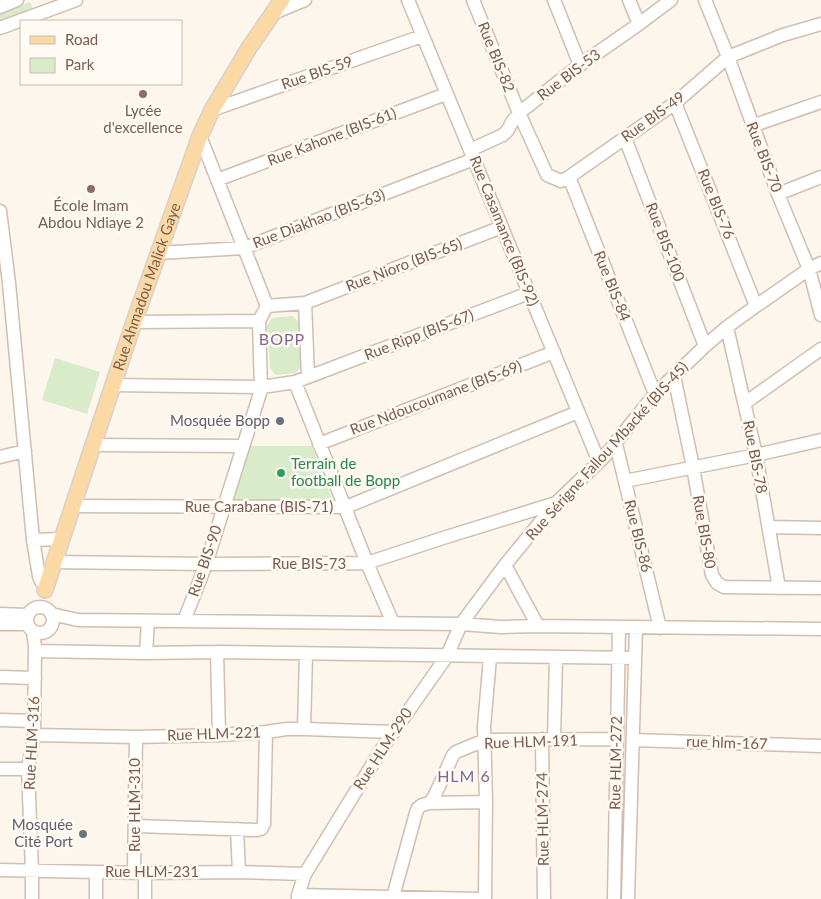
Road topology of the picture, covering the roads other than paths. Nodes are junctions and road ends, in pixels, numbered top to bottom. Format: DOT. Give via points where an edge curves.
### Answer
graph roads {
  1 [pos="17,0"];
  2 [pos="76,0"];
  3 [pos="282,0"];
  4 [pos="305,0"];
  5 [pos="408,0"];
  6 [pos="473,0"];
  7 [pos="554,0"];
  8 [pos="629,0"];
  9 [pos="671,0"];
  10 [pos="705,0"];
  11 [pos="0,7"];
  12 [pos="271,14"];
  13 [pos="22,20"];
  14 [pos="20,21"];
  15 [pos="639,24"];
  16 [pos="821,24"];
  17 [pos="0,28"];
  18 [pos="422,36"];
  19 [pos="728,57"];
  20 [pos="580,65"];
  21 [pos="446,94"];
  22 [pos="821,102"];
  23 [pos="676,103"];
  24 [pos="212,110"];
  25 [pos="519,113"];
  26 [pos="752,126"];
  27 [pos="200,136"];
  28 [pos="625,138"];
  29 [pos="472,154"];
  30 [pos="569,177"];
  31 [pos="821,177"];
  32 [pos="217,180"];
  33 [pos="778,194"];
  34 [pos="0,215"];
  35 [pos="502,228"];
  36 [pos="244,248"];
  37 [pos="158,253"];
  38 [pos="821,264"];
  39 [pos="809,269"];
  40 [pos="530,293"];
  41 [pos="305,303"];
  42 [pos="267,306"];
  43 [pos="756,306"];
  44 [pos="821,315"];
  45 [pos="259,321"];
  46 [pos="134,322"];
  47 [pos="727,327"];
  48 [pos="705,346"];
  49 [pos="821,350"];
  50 [pos="554,352"];
  51 [pos="308,376"];
  52 [pos="674,376"];
  53 [pos="295,382"];
  54 [pos="113,384"];
  55 [pos="262,387"];
  56 [pos="655,394"];
  57 [pos="745,403"];
  58 [pos="578,412"];
  59 [pos="821,440"];
  60 [pos="319,444"];
  61 [pos="616,444"];
  62 [pos="93,445"];
  63 [pos="243,446"];
  64 [pos="25,451"];
  65 [pos="756,455"];
  66 [pos="0,457"];
  67 [pos="599,462"];
  68 [pos="693,468"];
  69 [pos="625,481"];
  70 [pos="556,503"];
  71 [pos="72,506"];
  72 [pos="224,506"];
  73 [pos="346,507"];
  74 [pos="769,527"];
  75 [pos="821,528"];
  76 [pos="61,539"];
  77 [pos="33,540"];
  78 [pos="53,562"];
  79 [pos="367,563"];
  80 [pos="206,564"];
  81 [pos="505,565"];
  82 [pos="46,587"];
  83 [pos="779,588"];
  84 [pos="821,588"];
  85 [pos="0,614"];
  86 [pos="50,616"];
  87 [pos="148,621"];
  88 [pos="184,621"];
  89 [pos="33,622"];
  90 [pos="0,624"];
  91 [pos="393,624"];
  92 [pos="461,624"];
  93 [pos="538,626"];
  94 [pos="619,627"];
  95 [pos="636,628"];
  96 [pos="660,628"];
  97 [pos="821,629"];
  98 [pos="35,649"];
  99 [pos="217,652"];
  100 [pos="146,654"];
  101 [pos="306,654"];
  102 [pos="447,656"];
  103 [pos="490,657"];
  104 [pos="556,657"];
  105 [pos="618,658"];
  106 [pos="635,658"];
  107 [pos="0,677"];
  108 [pos="35,678"];
  109 [pos="0,720"];
  110 [pos="34,721"];
  111 [pos="304,729"];
  112 [pos="266,732"];
  113 [pos="394,732"];
  114 [pos="34,735"];
  115 [pos="218,735"];
  116 [pos="136,737"];
  117 [pos="548,739"];
  118 [pos="617,739"];
  119 [pos="485,740"];
  120 [pos="633,740"];
  121 [pos="821,746"];
  122 [pos="0,769"];
  123 [pos="28,770"];
  124 [pos="430,802"];
  125 [pos="486,802"];
  126 [pos="136,826"];
  127 [pos="237,829"];
  128 [pos="0,870"];
  129 [pos="32,871"];
  130 [pos="96,872"];
  131 [pos="239,872"];
  132 [pos="140,873"];
  133 [pos="304,874"];
  134 [pos="393,897"];
  135 [pos="298,898"];
  136 [pos="32,899"];
  137 [pos="96,899"];
  138 [pos="145,899"];
  139 [pos="480,899"];
  140 [pos="485,899"];
  141 [pos="544,899"];
  142 [pos="614,899"];
  143 [pos="628,899"];
  1 -- 11 [label="street"];
  2 -- 13 [label="street"];
  3 -- 12 [label="main road, Rue Ahmadou Malick Gaye"];
  4 -- 12 [label="street"];
  5 -- 18 [label="street, Rue Casamance (BIS-92)"];
  6 -- 25 [label="street, Rue BIS-82"];
  7 -- 20 [label="street"];
  8 -- 15 [label="street"];
  9 -- 15 [label="street, Rue BIS-53"];
  10 -- 19 [label="street, Rue BIS-70"];
  12 -- 24 [label="main road, Rue Ahmadou Malick Gaye"];
  14 -- 17 [label="street"];
  15 -- 20 [label="street, Rue BIS-53"];
  16 -- 19 [label="street, Rue BIS-49" via="782,35"];
  18 -- 21 [label="street, Rue Casamance (BIS-92)"];
  18 -- 24 [label="street, Rue BIS-59"];
  19 -- 23 [label="street, Rue BIS-49"];
  19 -- 26 [label="street, Rue BIS-70"];
  20 -- 25 [label="street, Rue BIS-53"];
  21 -- 29 [label="street, Rue Casamance (BIS-92)"];
  21 -- 32 [label="street, Rue Kahone (BIS-61)"];
  22 -- 26 [label="street"];
  23 -- 28 [label="street, Rue BIS-49"];
  23 -- 43 [label="street, Rue BIS-76"];
  24 -- 27 [label="main road, Rue Ahmadou Malick Gaye"];
  25 -- 29 [label="street, Rue BIS-53" via="503,135"];
  25 -- 30 [label="street" via="547,175 561,181"];
  26 -- 33 [label="street, Rue BIS-70"];
  27 -- 32 [label="street"];
  27 -- 37 [label="main road, Rue Ahmadou Malick Gaye"];
  28 -- 30 [label="street, Rue BIS-49"];
  28 -- 48 [label="street, Rue BIS-100"];
  29 -- 35 [label="street, Rue Casamance (BIS-92)"];
  29 -- 36 [label="street, Rue Diakhao (BIS-63)"];
  30 -- 56 [label="street, Rue BIS-84"];
  31 -- 33 [label="street"];
  32 -- 36 [label="street"];
  33 -- 39 [label="street, Rue BIS-70"];
  34 -- 64 [label="street"];
  35 -- 40 [label="street, Rue Casamance (BIS-92)"];
  35 -- 41 [label="street, Rue Nioro (BIS-65)"];
  36 -- 37 [label="street, Rue Diakhao (BIS-63)"];
  36 -- 42 [label="street"];
  37 -- 46 [label="main road, Rue Ahmadou Malick Gaye"];
  38 -- 39 [label="street, Rue Sérigne Fallou Mbacké (BIS-45)"];
  39 -- 43 [label="street, Rue Sérigne Fallou Mbacké (BIS-45)"];
  39 -- 44 [label="street, Rue BIS-70"];
  40 -- 50 [label="street, Rue Casamance (BIS-92)"];
  40 -- 51 [label="street, Rue Ripp (BIS-67)"];
  41 -- 42 [label="street, Rue Nioro (BIS-65)"];
  41 -- 51 [label="street"];
  42 -- 45 [label="street"];
  43 -- 47 [label="street, Rue Sérigne Fallou Mbacké (BIS-45)"];
  45 -- 46 [label="street"];
  45 -- 55 [label="street"];
  46 -- 54 [label="main road, Rue Ahmadou Malick Gaye"];
  47 -- 48 [label="street, Rue Sérigne Fallou Mbacké (BIS-45)"];
  47 -- 57 [label="street, Rue BIS-78"];
  48 -- 52 [label="street, Rue Sérigne Fallou Mbacké (BIS-45)"];
  49 -- 57 [label="street"];
  50 -- 58 [label="street, Rue Casamance (BIS-92)"];
  50 -- 60 [label="street, Rue Ndoucoumane (BIS-69)"];
  51 -- 53 [label="street, Rue Ripp (BIS-67)"];
  52 -- 56 [label="street, Rue Sérigne Fallou Mbacké (BIS-45)"];
  52 -- 68 [label="street, Rue BIS-80"];
  53 -- 55 [label="street, Rue Ripp (BIS-67)"];
  53 -- 60 [label="street"];
  54 -- 55 [label="street"];
  54 -- 62 [label="main road, Rue Ahmadou Malick Gaye"];
  55 -- 63 [label="street, Rue BIS-90"];
  56 -- 61 [label="street, Rue Sérigne Fallou Mbacké (BIS-45)"];
  57 -- 65 [label="street, Rue BIS-78"];
  58 -- 67 [label="street, Rue Casamance (BIS-92)"];
  58 -- 73 [label="street, Rue Carabane (BIS-71)"];
  59 -- 65 [label="street"];
  60 -- 73 [label="street"];
  61 -- 67 [label="street, Rue Sérigne Fallou Mbacké (BIS-45)"];
  61 -- 69 [label="street, Rue BIS-86"];
  62 -- 63 [label="street"];
  62 -- 71 [label="main road, Rue Ahmadou Malick Gaye"];
  63 -- 72 [label="street, Rue BIS-90"];
  64 -- 66 [label="street"];
  64 -- 77 [label="street"];
  65 -- 68 [label="street"];
  65 -- 74 [label="street, Rue BIS-78"];
  67 -- 70 [label="street, Rue Sérigne Fallou Mbacké (BIS-45)"];
  68 -- 69 [label="street"];
  68 -- 83 [label="street, Rue BIS-80" via="712,575 717,583 724,587"];
  69 -- 96 [label="street, Rue BIS-86"];
  70 -- 79 [label="street, Rue BIS-73"];
  70 -- 81 [label="street, Rue Sérigne Fallou Mbacké (BIS-45)"];
  71 -- 72 [label="street, Rue Carabane (BIS-71)"];
  71 -- 76 [label="main road, Rue Ahmadou Malick Gaye"];
  72 -- 73 [label="street, Rue Carabane (BIS-71)"];
  72 -- 80 [label="street, Rue BIS-90"];
  73 -- 79 [label="street"];
  74 -- 75 [label="street"];
  74 -- 83 [label="street, Rue BIS-78"];
  76 -- 77 [label="street"];
  76 -- 78 [label="main road, Rue Ahmadou Malick Gaye"];
  77 -- 82 [label="street" via="38,576"];
  78 -- 80 [label="street, Rue BIS-73"];
  78 -- 82 [label="main road, Rue Ahmadou Malick Gaye"];
  79 -- 80 [label="street, Rue BIS-73"];
  79 -- 91 [label="street"];
  80 -- 88 [label="street, Rue BIS-90"];
  81 -- 92 [label="street, Rue Sérigne Fallou Mbacké (BIS-45)"];
  81 -- 93 [label="street"];
  82 -- 86 [label="street, Rue Ahmadou Malick Gaye" via="45,600"];
  82 -- 89 [label="street, Rue Ahmadou Malick Gaye"];
  83 -- 84 [label="street, Rue BIS-80"];
  85 -- 89 [label="street"];
  86 -- 87 [label="street" via="62,624 78,620"];
  86 -- 89 [label="street" via="42,607"];
  86 -- 89 [label="street" via="47,631"];
  87 -- 88 [label="street"];
  87 -- 100 [label="street"];
  88 -- 91 [label="street"];
  89 -- 90 [label="street"];
  89 -- 98 [label="street, Rue HLM-316"];
  91 -- 92 [label="street"];
  92 -- 93 [label="street"];
  92 -- 102 [label="street, Rue HLM-290"];
  93 -- 94 [label="street"];
  94 -- 95 [label="street"];
  94 -- 105 [label="street, Rue HLM-272"];
  95 -- 96 [label="street"];
  95 -- 106 [label="street, Rue HLM-272"];
  96 -- 97 [label="street"];
  98 -- 100 [label="street"];
  98 -- 108 [label="street, Rue HLM-316"];
  99 -- 100 [label="street"];
  99 -- 101 [label="street"];
  99 -- 115 [label="street"];
  101 -- 102 [label="street"];
  101 -- 111 [label="street"];
  102 -- 103 [label="street"];
  102 -- 113 [label="street, Rue HLM-290"];
  103 -- 104 [label="street"];
  103 -- 119 [label="street"];
  104 -- 105 [label="street"];
  104 -- 117 [label="street, Rue HLM-274"];
  105 -- 106 [label="street"];
  105 -- 118 [label="street, Rue HLM-272"];
  106 -- 120 [label="street, Rue HLM-272"];
  107 -- 108 [label="street"];
  108 -- 110 [label="street, Rue HLM-316"];
  109 -- 110 [label="street"];
  110 -- 114 [label="street, Rue HLM-316"];
  111 -- 112 [label="street, Rue HLM-221"];
  111 -- 113 [label="street, Rue HLM-221"];
  112 -- 115 [label="street, Rue HLM-221"];
  112 -- 127 [label="street" via="264,824 257,830"];
  113 -- 133 [label="street, Rue HLM-290"];
  114 -- 116 [label="street, Rue HLM-221"];
  114 -- 123 [label="street, Rue HLM-316"];
  115 -- 116 [label="street, Rue HLM-221"];
  116 -- 126 [label="street, Rue HLM-310"];
  117 -- 118 [label="street, Rue HLM-191"];
  117 -- 119 [label="street, Rue HLM-191"];
  117 -- 141 [label="street, Rue HLM-274"];
  118 -- 142 [label="street, Rue HLM-272"];
  119 -- 124 [label="street, Rue HLM-191" via="456,752"];
  119 -- 125 [label="street"];
  120 -- 121 [label="street, rue hlm-167"];
  120 -- 143 [label="street, Rue HLM-272"];
  122 -- 123 [label="street"];
  123 -- 129 [label="street, Rue HLM-316"];
  124 -- 125 [label="street"];
  124 -- 134 [label="street" via="418,808 416,813"];
  125 -- 140 [label="street"];
  126 -- 127 [label="street"];
  126 -- 132 [label="street, Rue HLM-310"];
  127 -- 131 [label="street"];
  128 -- 129 [label="street, Rue HLM-231"];
  129 -- 130 [label="street, Rue HLM-231"];
  129 -- 136 [label="street, Rue HLM-316"];
  130 -- 132 [label="street, Rue HLM-231"];
  130 -- 137 [label="street"];
  131 -- 132 [label="street, Rue HLM-231"];
  131 -- 133 [label="street, Rue HLM-231"];
  132 -- 138 [label="street, Rue HLM-310"];
  133 -- 135 [label="street, Rue HLM-290"];
  134 -- 135 [label="street"];
  134 -- 139 [label="street"];
}
